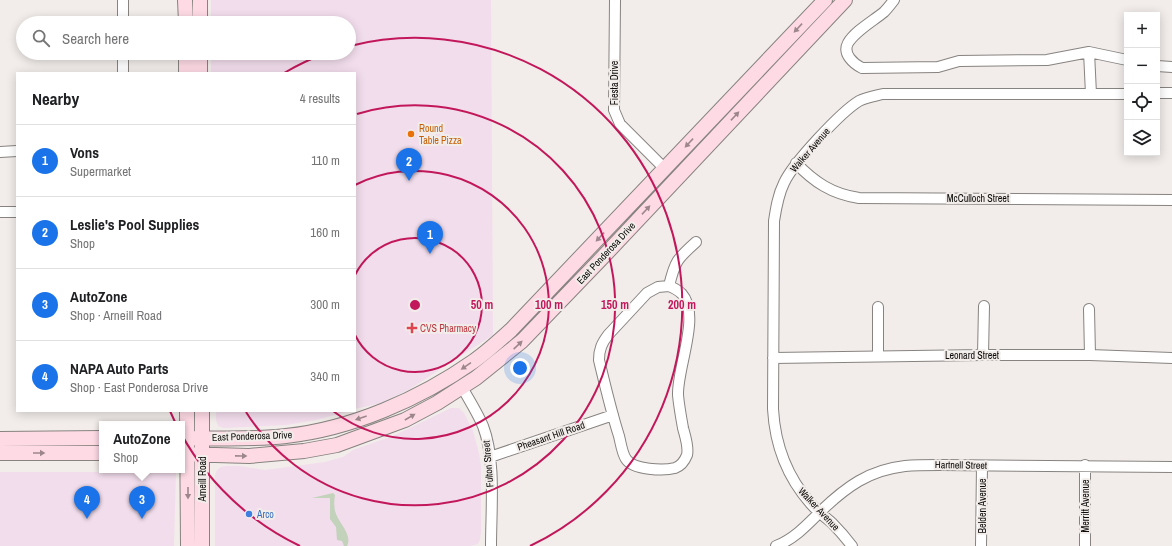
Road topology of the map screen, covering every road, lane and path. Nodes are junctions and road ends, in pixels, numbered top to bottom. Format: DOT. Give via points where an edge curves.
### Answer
graph roads {
  1 [pos="123,0"];
  2 [pos="186,0"];
  3 [pos="200,0"];
  4 [pos="615,0"];
  5 [pos="825,0"];
  6 [pos="845,0"];
  7 [pos="894,0"];
  8 [pos="123,16"];
  9 [pos="186,16"];
  10 [pos="200,16"];
  11 [pos="1089,52"];
  12 [pos="1124,59"];
  13 [pos="123,60"];
  14 [pos="186,60"];
  15 [pos="200,60"];
  16 [pos="1160,66"];
  17 [pos="1172,67"];
  18 [pos="123,72"];
  19 [pos="186,72"];
  20 [pos="200,72"];
  21 [pos="1160,93"];
  22 [pos="1172,93"];
  23 [pos="1091,94"];
  24 [pos="1124,94"];
  25 [pos="16,151"];
  26 [pos="0,152"];
  27 [pos="796,163"];
  28 [pos="665,169"];
  29 [pos="1172,200"];
  30 [pos="0,212"];
  31 [pos="16,212"];
  32 [pos="696,242"];
  33 [pos="669,286"];
  34 [pos="984,306"];
  35 [pos="878,307"];
  36 [pos="1090,309"];
  37 [pos="983,355"];
  38 [pos="1090,355"];
  39 [pos="878,356"];
  40 [pos="773,358"];
  41 [pos="1172,358"];
  42 [pos="462,387"];
  43 [pos="398,405"];
  44 [pos="188,412"];
  45 [pos="202,412"];
  46 [pos="612,416"];
  47 [pos="374,431"];
  48 [pos="99,438"];
  49 [pos="185,438"];
  50 [pos="202,438"];
  51 [pos="0,439"];
  52 [pos="0,453"];
  53 [pos="99,453"];
  54 [pos="185,454"];
  55 [pos="202,455"];
  56 [pos="490,457"];
  57 [pos="1085,465"];
  58 [pos="982,466"];
  59 [pos="1172,467"];
  60 [pos="820,513"];
  61 [pos="188,546"];
  62 [pos="202,546"];
  63 [pos="491,546"];
  64 [pos="776,546"];
  65 [pos="852,546"];
  66 [pos="982,546"];
  67 [pos="1085,546"];
  1 -- 8 [label="street"];
  2 -- 9 [label="main road"];
  3 -- 10 [label="main road"];
  4 -- 28 [label="street, Fiesta Drive" via="616,119"];
  5 -- 28 [label="main road, East Ponderosa Drive, one-way"];
  42 -- 6 [label="main road, East Ponderosa Drive, one-way" via="522,341"];
  7 -- 11 [label="street" via="848,44 847,51 854,64 862,68 938,67 959,61 1047,60"];
  11 -- 12 [label="street"];
  11 -- 23 [label="street"];
  13 -- 18 [label="street"];
  14 -- 19 [label="main road"];
  15 -- 20 [label="main road"];
  16 -- 17 [label="street"];
  21 -- 22 [label="street"];
  23 -- 24 [label="street, Walker Avenue"];
  23 -- 27 [label="street, Walker Avenue" via="875,96 860,100 848,110"];
  25 -- 26 [label="street"];
  27 -- 29 [label="street, McCulloch Street" via="823,187 859,198"];
  27 -- 40 [label="street, Walker Avenue" via="780,191 774,221"];
  28 -- 43 [label="main road, East Ponderosa Drive, one-way" via="511,330 475,361 454,375"];
  30 -- 31 [label="street"];
  32 -- 33 [label="street" via="677,260"];
  33 -- 46 [label="street" via="658,287 648,293 608,335 600,348 599,360"];
  33 -- 46 [label="street" via="682,294 688,308 689,331 678,395 687,448 685,460 676,468 634,466 626,459"];
  34 -- 37 [label="street"];
  35 -- 39 [label="street"];
  36 -- 38 [label="street"];
  37 -- 38 [label="street, Leonard Street"];
  37 -- 39 [label="street, Leonard Street"];
  38 -- 41 [label="street, Leonard Street"];
  39 -- 40 [label="street, Leonard Street"];
  40 -- 60 [label="street, Walker Avenue" via="774,422 780,452 800,491"];
  47 -- 42 [label="main road, East Ponderosa Drive, one-way" via="405,420"];
  42 -- 56 [label="street, Fulton Street" via="483,426"];
  43 -- 47 [label="main road" via="393,418 377,425"];
  43 -- 50 [label="main road, East Ponderosa Drive, one-way" via="357,420 301,434 266,438"];
  44 -- 49 [label="main road, Arneill Road"];
  45 -- 50 [label="main road, Arneill Road"];
  46 -- 56 [label="street, Pheasant Hill Road"];
  55 -- 47 [label="main road, East Ponderosa Drive, one-way" via="249,456 304,451 337,444"];
  48 -- 51 [label="main road"];
  49 -- 50 [label="main road, East Ponderosa Drive"];
  49 -- 54 [label="main road, Arneill Road"];
  50 -- 55 [label="main road, Arneill Road"];
  52 -- 53 [label="main road, one-way"];
  54 -- 55 [label="main road, East Ponderosa Drive"];
  54 -- 61 [label="main road, Arneill Road, one-way"];
  55 -- 62 [label="main road, Arneill Road"];
  56 -- 63 [label="street, Fulton Street"];
  57 -- 58 [label="street, Hartnell Street"];
  57 -- 59 [label="street, Hartnell Street"];
  57 -- 67 [label="street, Merritt Avenue"];
  58 -- 60 [label="street, Hartnell Street" via="889,468 852,484"];
  58 -- 66 [label="street, Belden Avenue"];
  60 -- 64 [label="street, Hartnell Street" via="794,537"];
  60 -- 65 [label="street, Walker Avenue"];
}
